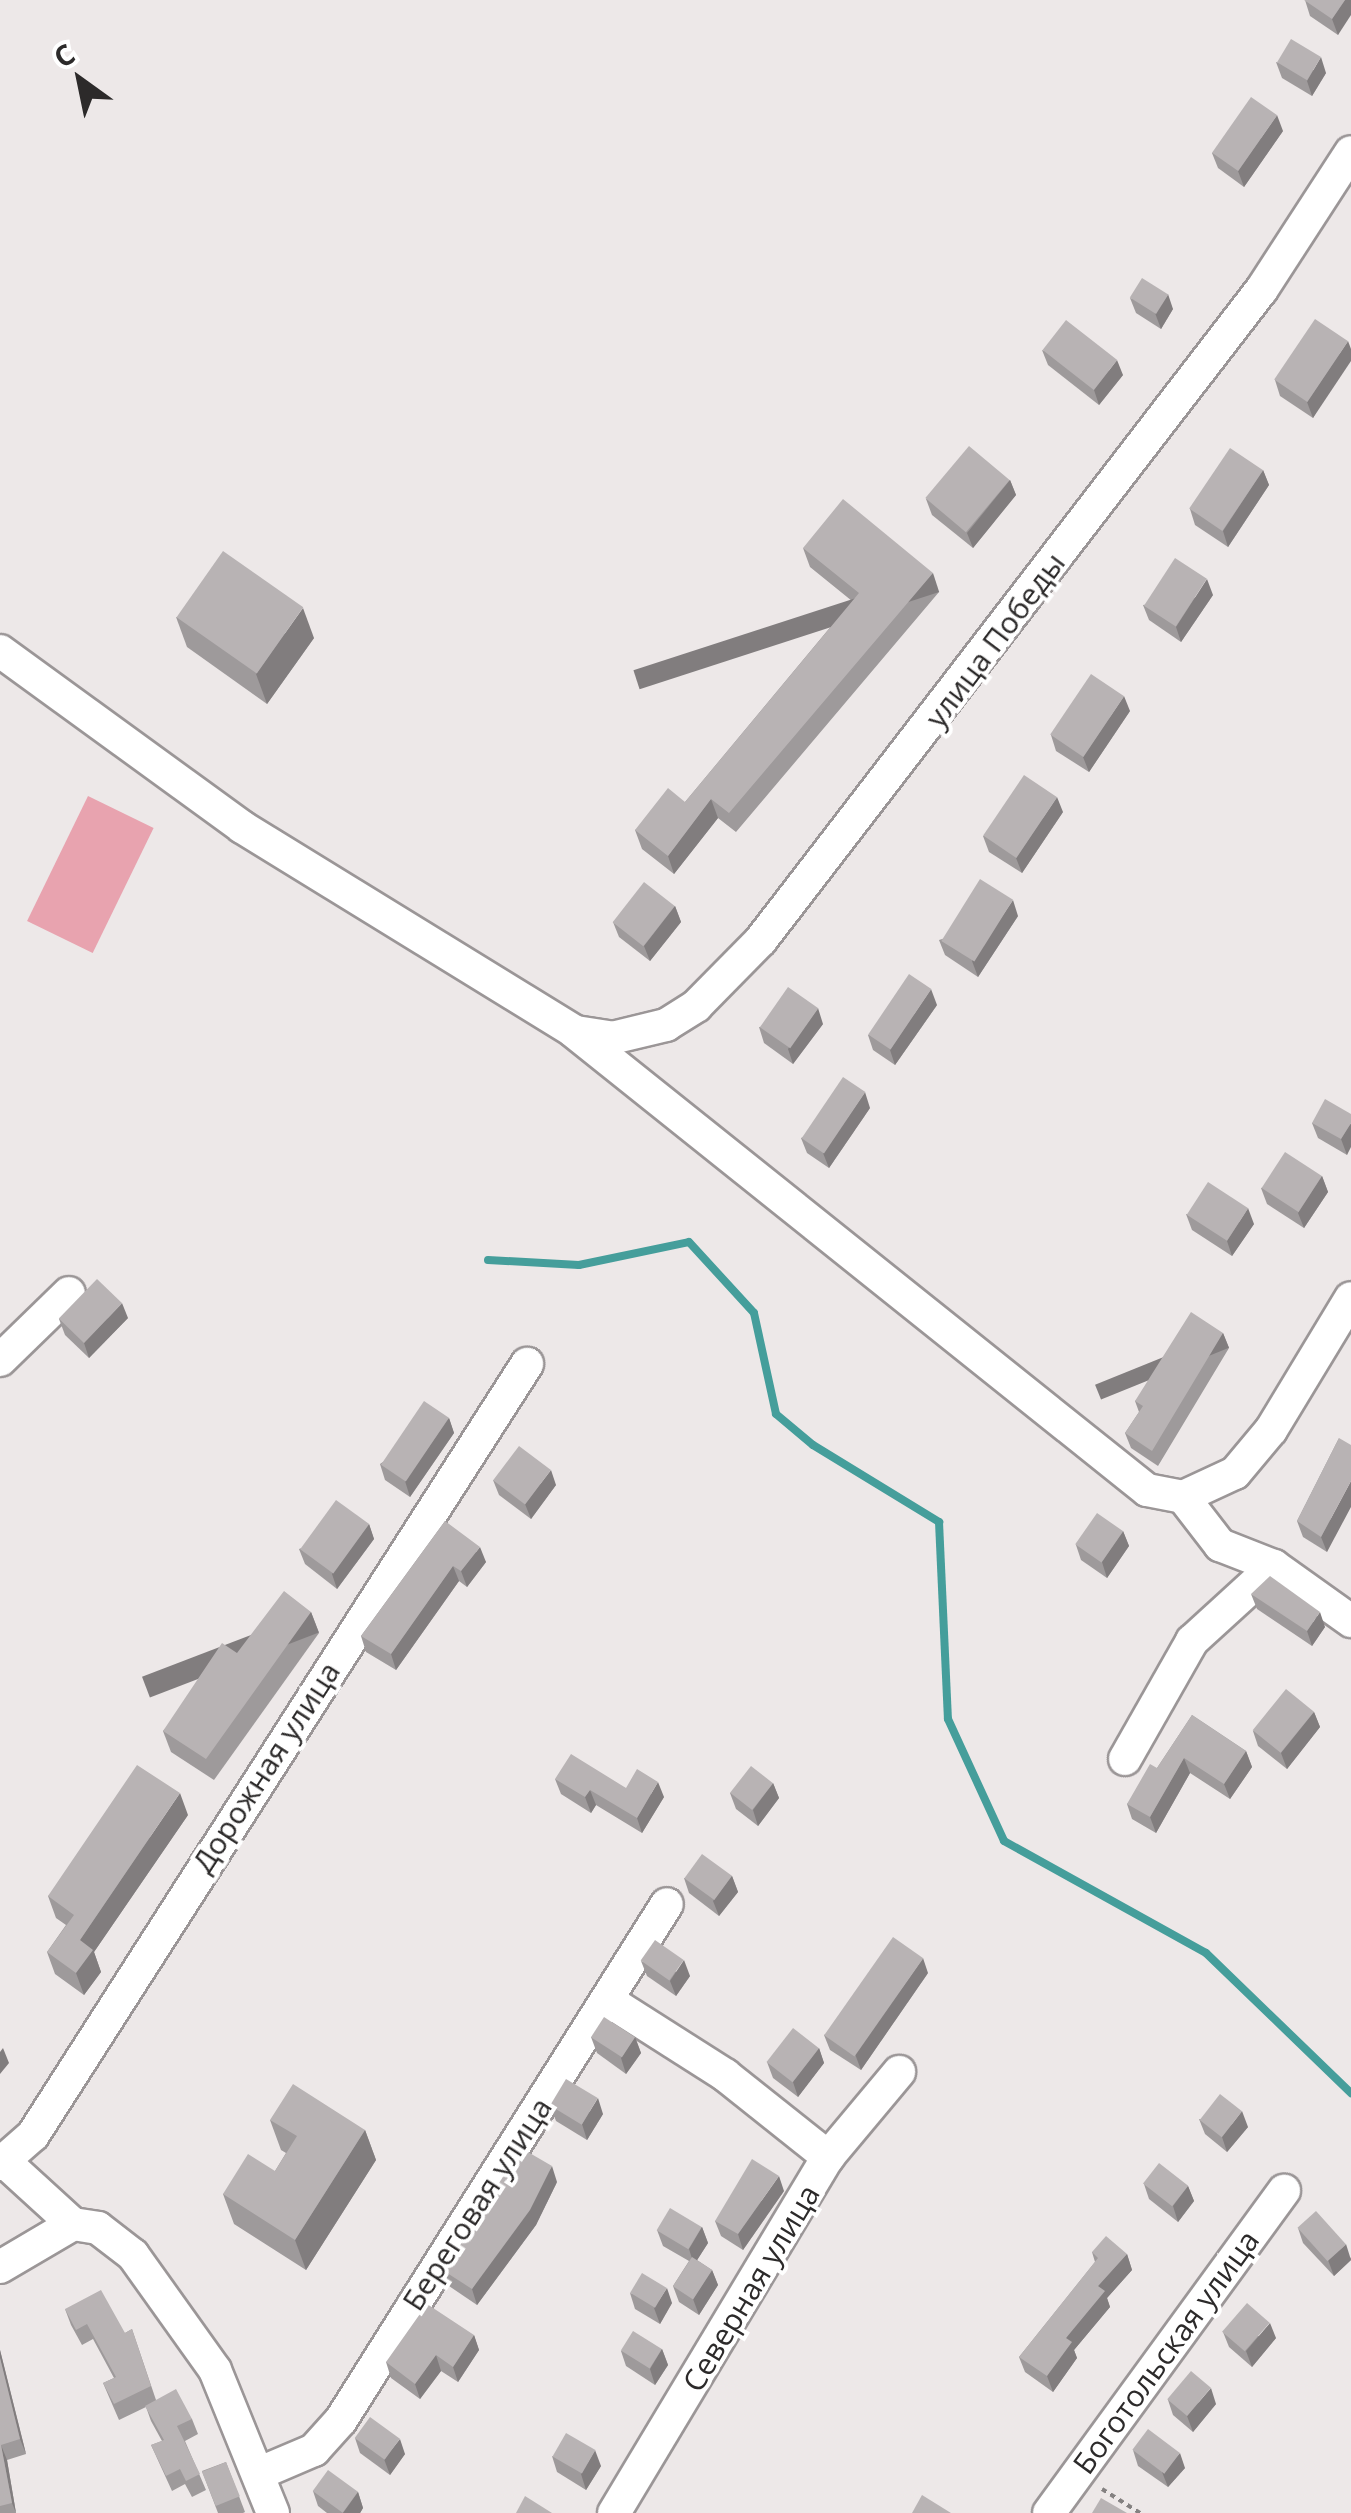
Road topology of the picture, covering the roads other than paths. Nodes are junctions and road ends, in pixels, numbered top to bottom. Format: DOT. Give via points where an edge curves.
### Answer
graph roads {
  1 [pos="1351,152"];
  2 [pos="0,651"];
  3 [pos="573,1032"];
  4 [pos="69,1293"];
  5 [pos="1351,1298"];
  6 [pos="0,1360"];
  7 [pos="527,1364"];
  8 [pos="1183,1497"];
  9 [pos="1274,1566"];
  10 [pos="1351,1621"];
  11 [pos="1126,1759"];
  12 [pos="667,1904"];
  13 [pos="609,2000"];
  14 [pos="899,2072"];
  15 [pos="828,2157"];
  16 [pos="2,2163"];
  17 [pos="1284,2191"];
  18 [pos="74,2224"];
  19 [pos="0,2267"];
  20 [pos="260,2473"];
  21 [pos="273,2513"];
  22 [pos="614,2513"];
  23 [pos="1049,2513"];
  1 -- 3 [label="street, улица Победы" via="1250,305 761,940 696,1006 666,1025 612,1038"];
  2 -- 3 [label="street" via="242,827"];
  3 -- 8 [label="street" via="1131,1482"];
  4 -- 6 [label="street"];
  5 -- 8 [label="street" via="1251,1456 1219,1484"];
  7 -- 16 [label="street, Дорожная улица" via="32,2135"];
  8 -- 9 [label="street" via="1220,1545"];
  9 -- 10 [label="street"];
  9 -- 11 [label="street" via="1192,1641"];
  12 -- 13 [label="street, Береговая улица"];
  13 -- 15 [label="street" via="725,2076"];
  13 -- 20 [label="street, Береговая улица" via="341,2420 314,2450"];
  14 -- 15 [label="street, Северная улица"];
  15 -- 22 [label="street, Северная улица"];
  16 -- 18 [label="street"];
  17 -- 23 [label="street, Боготольская улица"];
  18 -- 19 [label="street"];
  18 -- 20 [label="street" via="98,2228 152,2274 215,2370"];
  20 -- 21 [label="street"];
}
